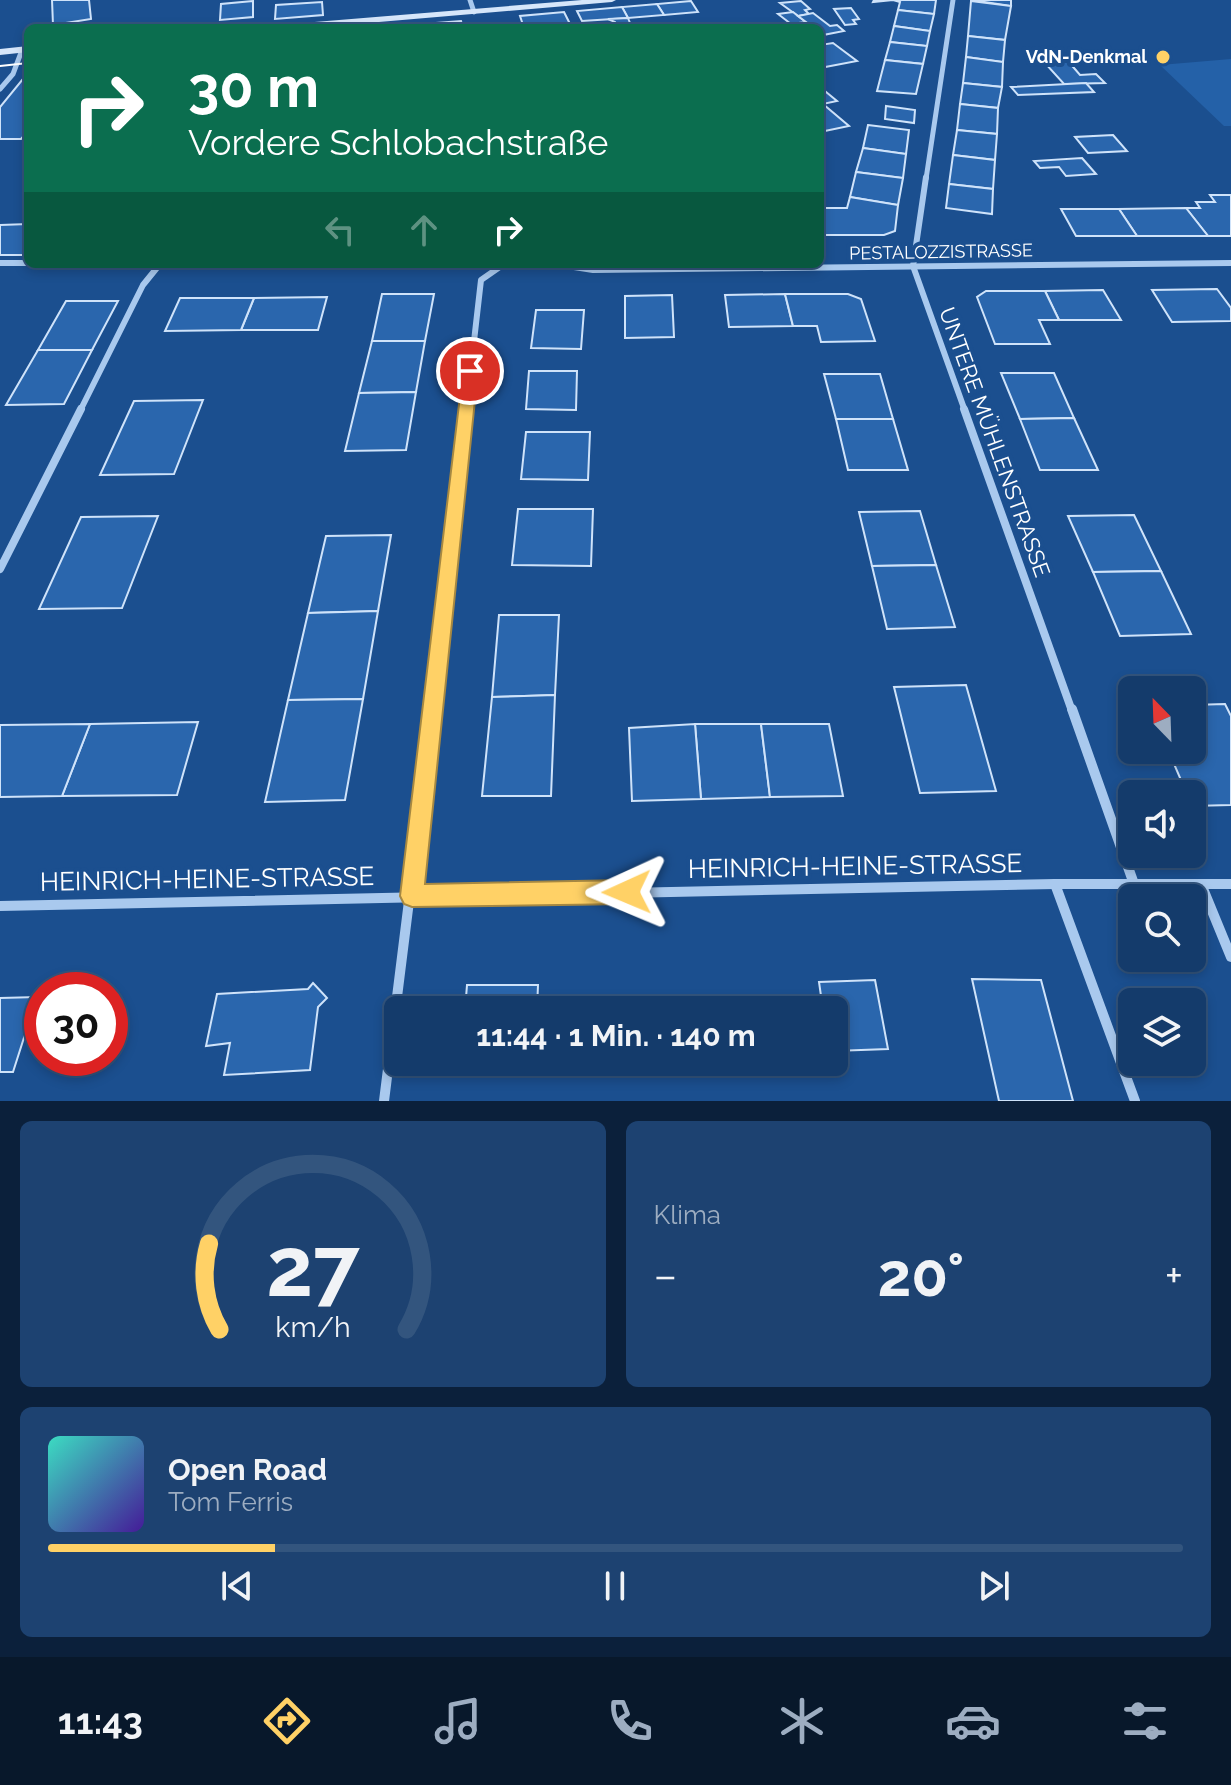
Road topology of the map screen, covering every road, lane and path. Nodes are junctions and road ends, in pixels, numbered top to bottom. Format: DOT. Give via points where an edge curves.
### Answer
graph roads {
  1 [pos="470,0"];
  2 [pos="612,0"];
  3 [pos="953,0"];
  4 [pos="474,12"];
  5 [pos="330,24"];
  6 [pos="24,50"];
  7 [pos="0,52"];
  8 [pos="24,52"];
  9 [pos="0,89"];
  10 [pos="0,263"];
  11 [pos="24,263"];
  12 [pos="1231,263"];
  13 [pos="913,266"];
  14 [pos="824,267"];
  15 [pos="157,268"];
  16 [pos="498,268"];
  17 [pos="580,268"];
  18 [pos="753,268"];
  19 [pos="0,569"];
  20 [pos="1055,884"];
  21 [pos="1118,884"];
  22 [pos="1134,884"];
  23 [pos="1206,884"];
  24 [pos="1231,884"];
  25 [pos="412,896"];
  26 [pos="1206,896"];
  27 [pos="0,906"];
  28 [pos="1231,957"];
  29 [pos="384,1101"];
  30 [pos="1135,1101"];
  1 -- 4 [label="street"];
  2 -- 4 [label="street"];
  3 -- 13 [label="street, UNTERE MÜHLENSTRASSE"];
  4 -- 5 [label="street"];
  6 -- 7 [label="street"];
  8 -- 9 [label="street"];
  10 -- 11 [label="street"];
  12 -- 13 [label="street, PESTALOZZISTRASSE"];
  13 -- 14 [label="street, PESTALOZZISTRASSE"];
  13 -- 22 [label="street, UNTERE MÜHLENSTRASSE"];
  15 -- 19 [label="street" via="143,285"];
  16 -- 25 [label="street" via="481,280"];
  17 -- 18 [label="street, PESTALOZZISTRASSE"];
  20 -- 21 [label="street, HEINRICH-HEINE-STRASSE"];
  20 -- 25 [label="street, HEINRICH-HEINE-STRASSE"];
  20 -- 30 [label="street"];
  23 -- 24 [label="street, HEINRICH-HEINE-STRASSE"];
  25 -- 27 [label="street, HEINRICH-HEINE-STRASSE"];
  25 -- 29 [label="street"];
  26 -- 28 [label="street"];
}
